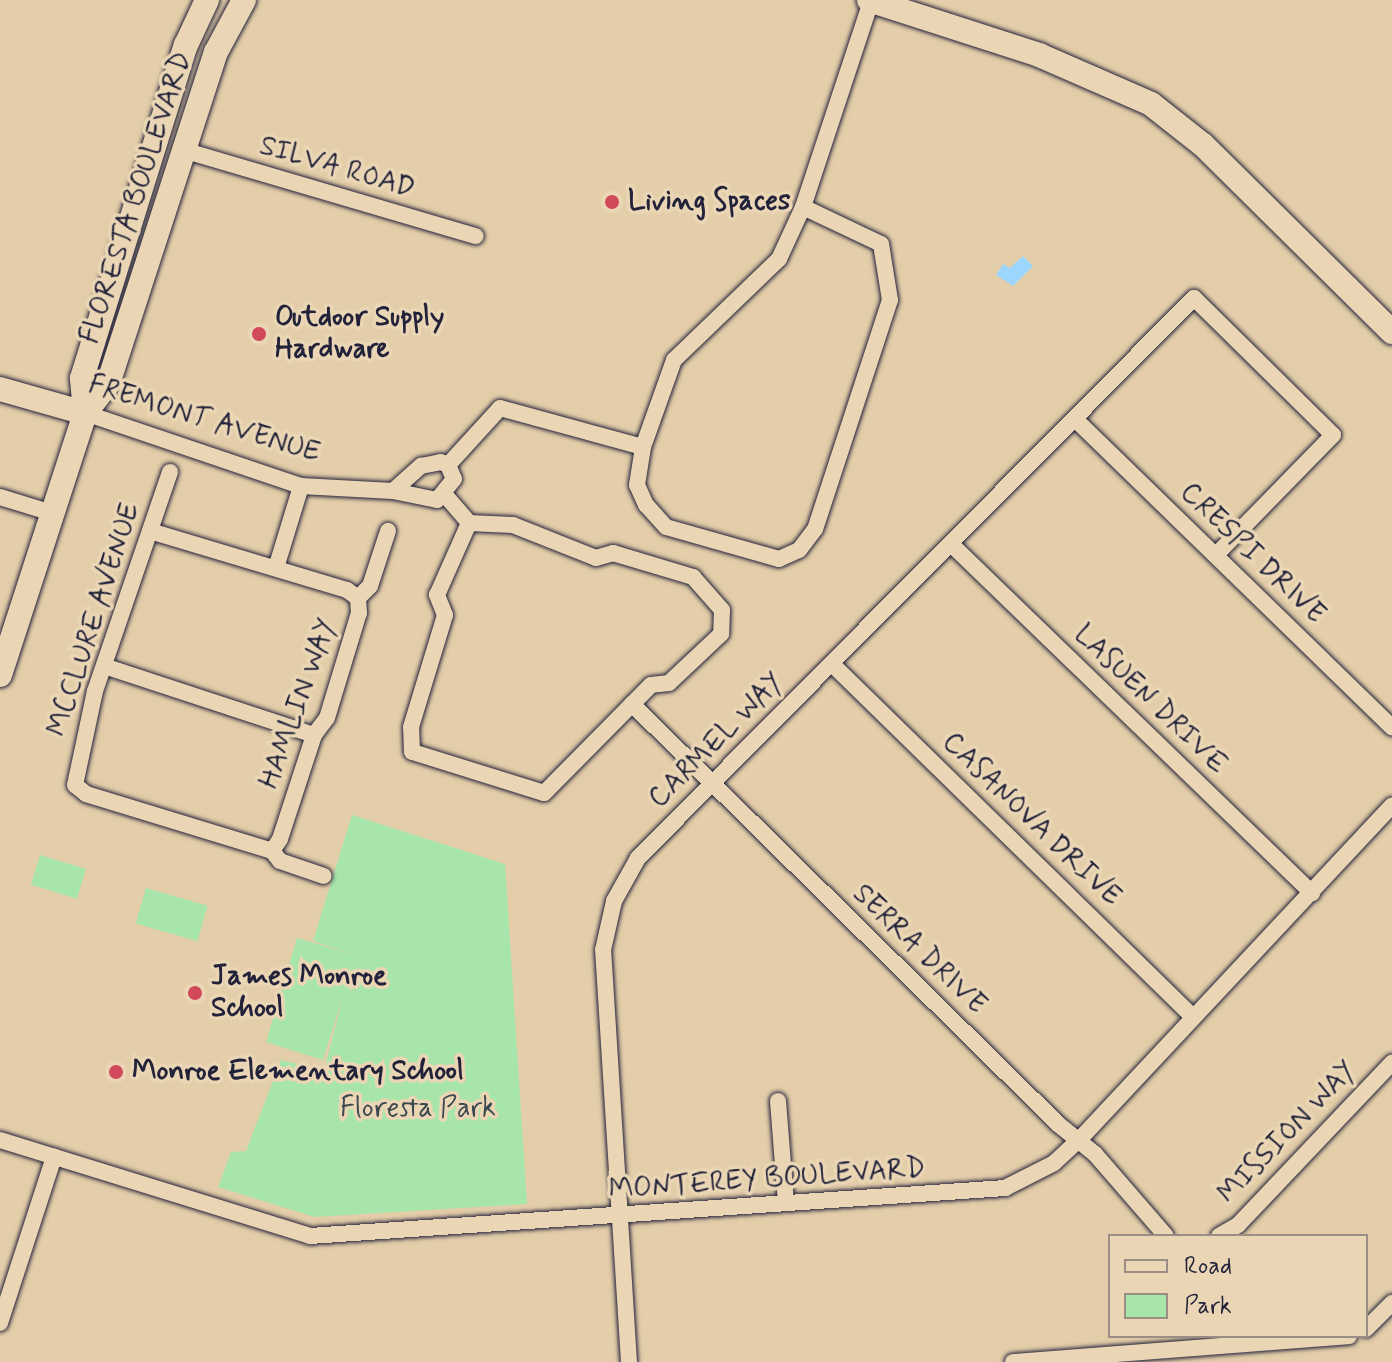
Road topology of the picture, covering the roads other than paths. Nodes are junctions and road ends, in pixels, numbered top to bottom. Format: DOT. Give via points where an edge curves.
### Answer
graph roads {
  1 [pos="207,0"];
  2 [pos="244,0"];
  3 [pos="870,0"];
  4 [pos="183,150"];
  5 [pos="803,207"];
  6 [pos="476,236"];
  7 [pos="1392,332"];
  8 [pos="0,389"];
  9 [pos="85,413"];
  10 [pos="1076,420"];
  11 [pos="643,447"];
  12 [pos="448,465"];
  13 [pos="170,472"];
  14 [pos="301,486"];
  15 [pos="393,491"];
  16 [pos="445,495"];
  17 [pos="0,497"];
  18 [pos="52,513"];
  19 [pos="469,523"];
  20 [pos="150,531"];
  21 [pos="388,531"];
  22 [pos="952,545"];
  23 [pos="1216,555"];
  24 [pos="276,568"];
  25 [pos="358,598"];
  26 [pos="832,664"];
  27 [pos="104,666"];
  28 [pos="0,675"];
  29 [pos="632,704"];
  30 [pos="1392,727"];
  31 [pos="314,735"];
  32 [pos="710,783"];
  33 [pos="1392,806"];
  34 [pos="272,851"];
  35 [pos="324,876"];
  36 [pos="1312,893"];
  37 [pos="1191,1015"];
  38 [pos="1392,1063"];
  39 [pos="778,1101"];
  40 [pos="0,1140"];
  41 [pos="1079,1140"];
  42 [pos="54,1157"];
  43 [pos="786,1203"];
  44 [pos="618,1217"];
  45 [pos="1164,1234"];
  46 [pos="1222,1234"];
  47 [pos="1392,1303"];
  48 [pos="0,1323"];
  49 [pos="1368,1327"];
  50 [pos="1306,1338"];
  51 [pos="1177,1344"];
  52 [pos="629,1362"];
  53 [pos="1013,1362"];
  1 -- 9 [label="street, FLORESTA BOULEVARD" via="182,58 82,378"];
  2 -- 4 [label="street, FLORESTA BOULEVARD" via="216,52"];
  3 -- 5 [label="street"];
  3 -- 7 [label="street" via="1039,55 1151,104 1203,145"];
  4 -- 6 [label="street, SILVA ROAD"];
  4 -- 9 [label="street, FLORESTA BOULEVARD" via="108,384"];
  5 -- 11 [label="street" via="779,259 674,360"];
  5 -- 11 [label="street" via="881,244 890,300 815,529 799,550 779,559 666,527 637,485"];
  8 -- 9 [label="street, FREMONT AVENUE"];
  9 -- 14 [label="street, FREMONT AVENUE"];
  9 -- 18 [label="street, FLORESTA BOULEVARD"];
  10 -- 22 [label="street, CARMEL WAY"];
  10 -- 23 [label="street, CRESPI DRIVE"];
  10 -- 23 [label="street, CARMEL WAY" via="1194,298 1333,435"];
  11 -- 12 [label="street" via="500,408"];
  12 -- 15 [label="street" via="421,466"];
  12 -- 16 [label="street" via="454,479"];
  13 -- 20 [label="street, MCCLURE AVENUE"];
  14 -- 15 [label="street, FREMONT AVENUE"];
  14 -- 24 [label="street"];
  15 -- 16 [label="street, FREMONT AVENUE" via="437,500"];
  16 -- 19 [label="street"];
  17 -- 18 [label="street"];
  18 -- 28 [label="street, FLORESTA BOULEVARD"];
  19 -- 29 [label="street" via="513,525 596,558 613,553 693,577 722,610 721,634 669,683 651,685"];
  19 -- 29 [label="street" via="437,595 445,615 411,727 412,752 544,793"];
  20 -- 24 [label="street"];
  20 -- 27 [label="street, MCCLURE AVENUE"];
  21 -- 25 [label="street, HAMLIN WAY" via="370,586"];
  22 -- 26 [label="street, CARMEL WAY"];
  22 -- 36 [label="street, LASUEN DRIVE"];
  23 -- 30 [label="street, CRESPI DRIVE"];
  24 -- 25 [label="street"];
  25 -- 31 [label="street, HAMLIN WAY" via="359,613 327,718"];
  26 -- 32 [label="street, CARMEL WAY"];
  26 -- 37 [label="street, CASANOVA DRIVE"];
  27 -- 31 [label="street"];
  27 -- 34 [label="street, MCCLURE AVENUE" via="75,785 86,794"];
  29 -- 32 [label="street, SERRA DRIVE"];
  31 -- 34 [label="street, HAMLIN WAY"];
  32 -- 41 [label="street, SERRA DRIVE"];
  32 -- 44 [label="street, CARMEL WAY" via="638,858 614,901 603,950"];
  33 -- 36 [label="street, MONTEREY BOULEVARD"];
  34 -- 35 [label="street" via="280,861"];
  36 -- 37 [label="street, MONTEREY BOULEVARD"];
  37 -- 41 [label="street, MONTEREY BOULEVARD"];
  38 -- 46 [label="street, MISSION WAY" via="1238,1225"];
  39 -- 43 [label="street"];
  40 -- 42 [label="street, MONTEREY BOULEVARD"];
  41 -- 43 [label="street, MONTEREY BOULEVARD" via="1054,1163 1005,1188"];
  41 -- 45 [label="street, SERRA DRIVE"];
  42 -- 44 [label="street, MONTEREY BOULEVARD" via="310,1236"];
  42 -- 48 [label="street"];
  43 -- 44 [label="street, MONTEREY BOULEVARD"];
  44 -- 52 [label="street, CARMEL WAY"];
  47 -- 49 [label="street"];
  50 -- 51 [label="street"];
  51 -- 53 [label="street"];
}
